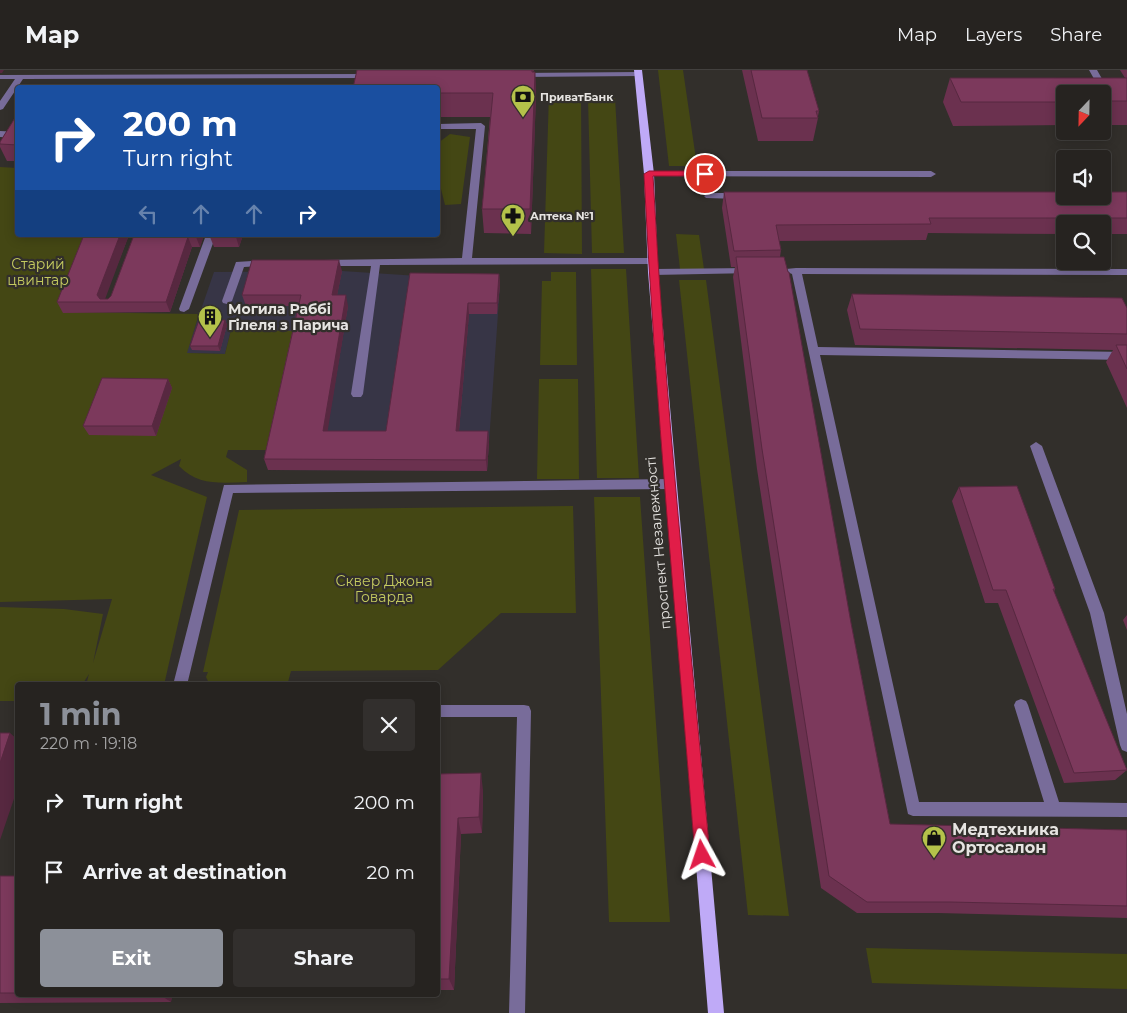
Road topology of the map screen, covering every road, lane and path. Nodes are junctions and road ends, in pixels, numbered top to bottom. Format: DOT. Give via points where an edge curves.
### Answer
graph roads {
  1 [pos="1093,70"];
  2 [pos="638,72"];
  3 [pos="220,74"];
  4 [pos="247,74"];
  5 [pos="507,75"];
  6 [pos="384,76"];
  7 [pos="0,77"];
  8 [pos="21,77"];
  9 [pos="147,78"];
  10 [pos="163,78"];
  11 [pos="15,85"];
  12 [pos="144,85"];
  13 [pos="160,85"];
  14 [pos="1102,85"];
  15 [pos="15,86"];
  16 [pos="0,107"];
  17 [pos="440,126"];
  18 [pos="0,134"];
  19 [pos="15,135"];
  20 [pos="649,174"];
  21 [pos="931,174"];
  22 [pos="709,196"];
  23 [pos="748,196"];
  24 [pos="210,237"];
  25 [pos="467,261"];
  26 [pos="376,262"];
  27 [pos="279,263"];
  28 [pos="308,263"];
  29 [pos="653,266"];
  30 [pos="759,271"];
  31 [pos="777,271"];
  32 [pos="796,271"];
  33 [pos="1127,272"];
  34 [pos="228,301"];
  35 [pos="184,309"];
  36 [pos="813,352"];
  37 [pos="1127,356"];
  38 [pos="357,394"];
  39 [pos="1036,446"];
  40 [pos="670,484"];
  41 [pos="181,682"];
  42 [pos="1021,705"];
  43 [pos="440,711"];
  44 [pos="1127,745"];
  45 [pos="1054,810"];
  46 [pos="1127,810"];
  47 [pos="517,1013"];
  48 [pos="716,1013"];
  1 -- 14 [label="street"];
  2 -- 5 [label="street"];
  2 -- 20 [label="main road, проспект Незалежності"];
  3 -- 4 [label="street"];
  3 -- 10 [label="street"];
  4 -- 6 [label="street"];
  7 -- 8 [label="street"];
  8 -- 9 [label="street"];
  8 -- 11 [label="street"];
  9 -- 10 [label="street"];
  9 -- 12 [label="street"];
  10 -- 13 [label="street"];
  15 -- 16 [label="street"];
  17 -- 25 [label="street" via="481,126"];
  18 -- 19 [label="street"];
  20 -- 21 [label="street"];
  20 -- 29 [label="main road, проспект Незалежності"];
  22 -- 23 [label="street"];
  24 -- 35 [label="street"];
  25 -- 26 [label="street"];
  25 -- 29 [label="street"];
  26 -- 28 [label="street"];
  26 -- 38 [label="street"];
  27 -- 34 [label="street" via="240,264"];
  29 -- 30 [label="street"];
  29 -- 40 [label="main road, проспект Незалежності"];
  31 -- 32 [label="street"];
  32 -- 33 [label="street"];
  32 -- 36 [label="street"];
  36 -- 37 [label="street"];
  36 -- 45 [label="street" via="913,809"];
  39 -- 44 [label="street" via="1097,613"];
  40 -- 41 [label="street" via="228,488"];
  40 -- 48 [label="main road, проспект Незалежності"];
  42 -- 45 [label="street"];
  43 -- 47 [label="street" via="524,710"];
  45 -- 46 [label="street"];
}
